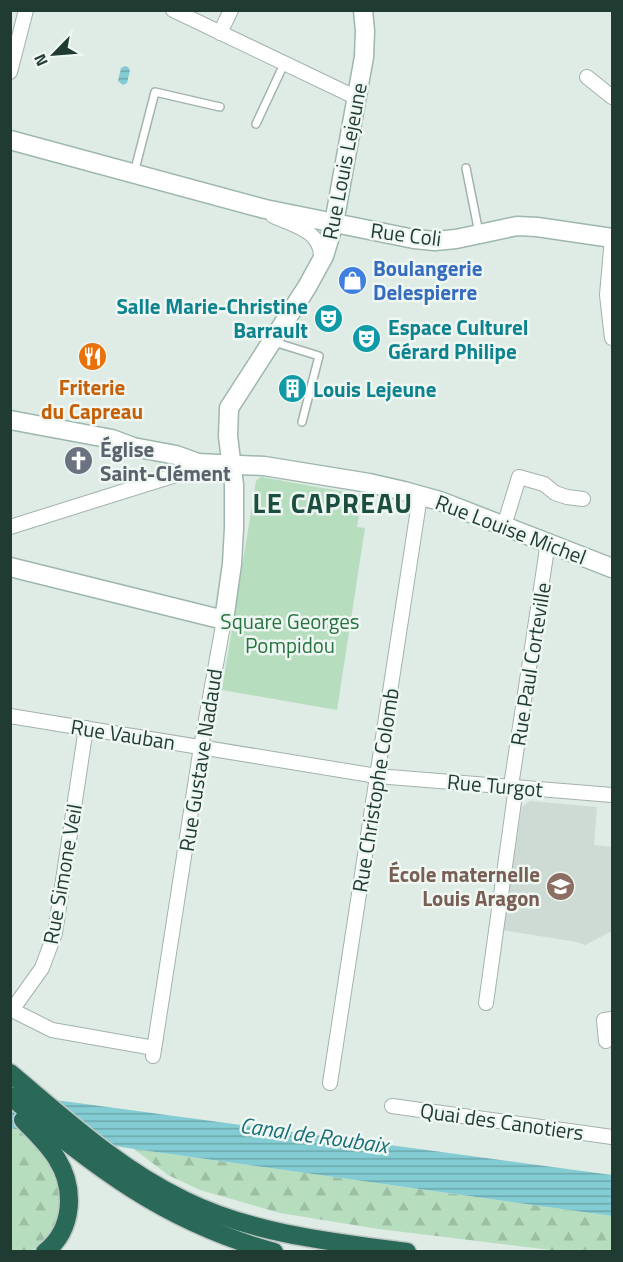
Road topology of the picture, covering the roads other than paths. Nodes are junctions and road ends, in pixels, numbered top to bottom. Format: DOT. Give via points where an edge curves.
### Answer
graph roads {
  1 [pos="26,10"];
  2 [pos="172,10"];
  3 [pos="231,10"];
  4 [pos="363,10"];
  5 [pos="220,33"];
  6 [pos="284,64"];
  7 [pos="10,72"];
  8 [pos="587,77"];
  9 [pos="612,97"];
  10 [pos="357,98"];
  11 [pos="220,107"];
  12 [pos="256,124"];
  13 [pos="10,140"];
  14 [pos="466,168"];
  15 [pos="133,174"];
  16 [pos="244,204"];
  17 [pos="334,224"];
  18 [pos="479,234"];
  19 [pos="612,238"];
  20 [pos="320,264"];
  21 [pos="612,338"];
  22 [pos="271,342"];
  23 [pos="10,420"];
  24 [pos="302,422"];
  25 [pos="198,463"];
  26 [pos="231,464"];
  27 [pos="420,496"];
  28 [pos="583,499"];
  29 [pos="504,526"];
  30 [pos="10,527"];
  31 [pos="548,542"];
  32 [pos="10,567"];
  33 [pos="612,568"];
  34 [pos="224,620"];
  35 [pos="10,716"];
  36 [pos="86,728"];
  37 [pos="201,747"];
  38 [pos="377,776"];
  39 [pos="514,786"];
  40 [pos="612,795"];
  41 [pos="486,1003"];
  42 [pos="11,1009"];
  43 [pos="612,1019"];
  44 [pos="606,1041"];
  45 [pos="10,1064"];
  46 [pos="10,1073"];
  47 [pos="330,1083"];
  48 [pos="10,1096"];
  49 [pos="392,1106"];
  50 [pos="10,1109"];
  51 [pos="87,1137"];
  52 [pos="612,1137"];
  53 [pos="45,1251"];
  54 [pos="274,1251"];
  55 [pos="407,1251"];
  1 -- 7 [label="street"];
  2 -- 5 [label="street"];
  3 -- 5 [label="street"];
  4 -- 10 [label="street, Rue Louis Lejeune" via="364,57"];
  5 -- 6 [label="street"];
  6 -- 10 [label="street"];
  6 -- 12 [label="lane"];
  8 -- 9 [label="street"];
  10 -- 17 [label="street, Rue Louis Lejeune"];
  11 -- 15 [label="lane" via="155,92"];
  13 -- 15 [label="street, Rue Coli"];
  14 -- 18 [label="lane"];
  15 -- 16 [label="street, Rue Coli"];
  16 -- 17 [label="street, Rue Coli"];
  16 -- 20 [label="street" via="312,234 319,243"];
  17 -- 18 [label="street, Rue Coli" via="426,240"];
  17 -- 20 [label="street, Rue Louis Lejeune"];
  18 -- 19 [label="street, Rue Coli" via="527,226"];
  19 -- 21 [label="street" via="607,295"];
  20 -- 22 [label="street, Rue Louis Lejeune"];
  22 -- 24 [label="lane" via="319,356"];
  22 -- 26 [label="street, Rue Louis Lejeune" via="229,408"];
  23 -- 25 [label="street, Rue Louise Michel" via="115,440"];
  25 -- 26 [label="street, Rue Louise Michel"];
  25 -- 30 [label="street" via="179,474"];
  26 -- 27 [label="street, Rue Louise Michel" via="348,479"];
  26 -- 34 [label="street, Rue Gustave Nadaud" via="234,540"];
  27 -- 29 [label="street, Rue Louise Michel"];
  27 -- 38 [label="street, Rue Christophe Colomb"];
  28 -- 29 [label="street" via="567,498 544,484 519,477"];
  29 -- 31 [label="street, Rue Louise Michel"];
  31 -- 33 [label="street, Rue Louise Michel"];
  31 -- 39 [label="street, Rue Paul Corteville"];
  32 -- 34 [label="street"];
  34 -- 37 [label="street, Rue Gustave Nadaud"];
  35 -- 36 [label="street, Rue Vauban"];
  36 -- 37 [label="street, Rue Vauban"];
  36 -- 42 [label="street, Rue Simone Veil" via="55,933 42,968"];
  37 -- 38 [label="street, Rue Vauban"];
  37 -- 42 [label="street, Rue Gustave Nadaud" via="153,1052 52,1030"];
  38 -- 39 [label="street, Rue Turgot"];
  38 -- 47 [label="street, Rue Christophe Colomb"];
  39 -- 40 [label="street, Rue Turgot"];
  39 -- 41 [label="street, Rue Paul Corteville"];
  43 -- 44 [label="street" via="604,1020"];
  45 -- 51 [label="highway"];
  46 -- 51 [label="highway"];
  48 -- 54 [label="highway" via="136,1193 224,1236"];
  49 -- 52 [label="street, Quai des Canotiers"];
  50 -- 53 [label="highway" via="40,1137 66,1178 70,1204 65,1226"];
  51 -- 55 [label="highway" via="141,1176 213,1213 310,1238"];
}
